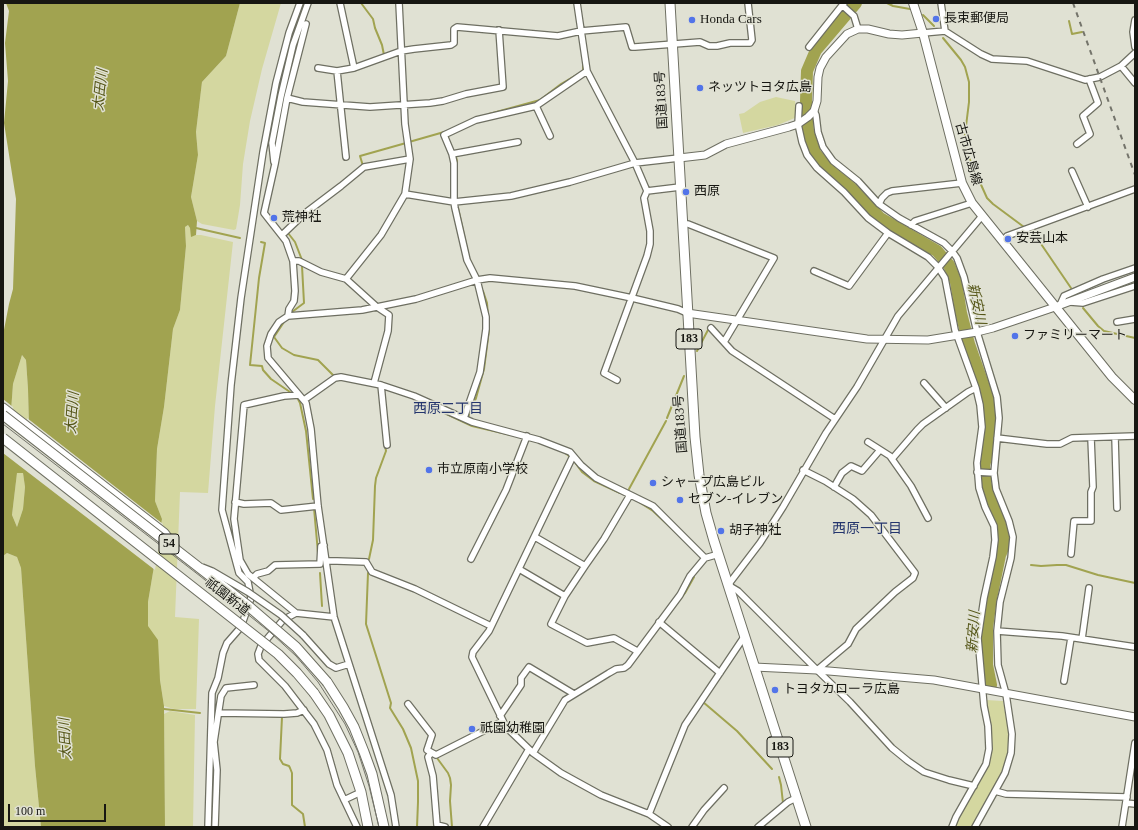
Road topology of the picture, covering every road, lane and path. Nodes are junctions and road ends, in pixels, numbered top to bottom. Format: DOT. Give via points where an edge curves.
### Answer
graph roads {
  1 [pos="300,3"];
  2 [pos="308,3"];
  3 [pos="340,3"];
  4 [pos="399,3"];
  5 [pos="577,3"];
  6 [pos="670,3"];
  7 [pos="748,3"];
  8 [pos="913,3"];
  9 [pos="941,3"];
  10 [pos="844,4"];
  11 [pos="1135,20"];
  12 [pos="306,24"];
  13 [pos="858,29"];
  14 [pos="500,30"];
  15 [pos="581,31"];
  16 [pos="946,31"];
  17 [pos="923,33"];
  18 [pos="672,45"];
  19 [pos="809,47"];
  20 [pos="1135,47"];
  21 [pos="401,51"];
  22 [pos="1135,53"];
  23 [pos="1121,66"];
  24 [pos="318,68"];
  25 [pos="354,68"];
  26 [pos="337,71"];
  27 [pos="586,71"];
  28 [pos="1089,79"];
  29 [pos="1135,83"];
  30 [pos="287,98"];
  31 [pos="340,104"];
  32 [pos="404,104"];
  33 [pos="536,106"];
  34 [pos="799,106"];
  35 [pos="813,112"];
  36 [pos="800,123"];
  37 [pos="550,136"];
  38 [pos="518,142"];
  39 [pos="1077,144"];
  40 [pos="452,154"];
  41 [pos="346,157"];
  42 [pos="679,158"];
  43 [pos="410,160"];
  44 [pos="635,163"];
  45 [pos="276,164"];
  46 [pos="1072,171"];
  47 [pos="962,183"];
  48 [pos="680,187"];
  49 [pos="1135,189"];
  50 [pos="647,191"];
  51 [pos="405,194"];
  52 [pos="454,202"];
  53 [pos="972,203"];
  54 [pos="879,204"];
  55 [pos="1088,207"];
  56 [pos="982,216"];
  57 [pos="682,224"];
  58 [pos="911,225"];
  59 [pos="888,233"];
  60 [pos="282,235"];
  61 [pos="1003,240"];
  62 [pos="950,253"];
  63 [pos="292,261"];
  64 [pos="939,266"];
  65 [pos="1135,268"];
  66 [pos="814,271"];
  67 [pos="1135,277"];
  68 [pos="346,279"];
  69 [pos="476,280"];
  70 [pos="1135,286"];
  71 [pos="632,298"];
  72 [pos="1070,302"];
  73 [pos="1058,306"];
  74 [pos="377,307"];
  75 [pos="687,312"];
  76 [pos="288,316"];
  77 [pos="1135,319"];
  78 [pos="736,320"];
  79 [pos="1117,322"];
  80 [pos="711,328"];
  81 [pos="975,333"];
  82 [pos="958,335"];
  83 [pos="883,340"];
  84 [pos="724,342"];
  85 [pos="617,380"];
  86 [pos="374,383"];
  87 [pos="924,383"];
  88 [pos="381,385"];
  89 [pos="976,388"];
  90 [pos="299,395"];
  91 [pos="304,400"];
  92 [pos="1135,400"];
  93 [pos="3,408"];
  94 [pos="946,408"];
  95 [pos="3,415"];
  96 [pos="464,418"];
  97 [pos="835,419"];
  98 [pos="527,436"];
  99 [pos="1135,436"];
  100 [pos="1115,437"];
  101 [pos="3,438"];
  102 [pos="997,438"];
  103 [pos="1091,438"];
  104 [pos="868,442"];
  105 [pos="388,445"];
  106 [pos="880,450"];
  107 [pos="573,456"];
  108 [pos="892,459"];
  109 [pos="803,470"];
  110 [pos="979,472"];
  111 [pos="993,473"];
  112 [pos="834,487"];
  113 [pos="630,495"];
  114 [pos="235,502"];
  115 [pos="318,506"];
  116 [pos="1117,508"];
  117 [pos="928,518"];
  118 [pos="535,537"];
  119 [pos="324,545"];
  120 [pos="177,550"];
  121 [pos="718,554"];
  122 [pos="1071,554"];
  123 [pos="705,558"];
  124 [pos="471,559"];
  125 [pos="327,561"];
  126 [pos="194,564"];
  127 [pos="585,566"];
  128 [pos="519,569"];
  129 [pos="253,578"];
  130 [pos="728,585"];
  131 [pos="1089,588"];
  132 [pos="565,596"];
  133 [pos="296,613"];
  134 [pos="334,617"];
  135 [pos="659,622"];
  136 [pos="491,626"];
  137 [pos="997,631"];
  138 [pos="744,637"];
  139 [pos="1071,638"];
  140 [pos="1082,639"];
  141 [pos="1135,647"];
  142 [pos="637,651"];
  143 [pos="349,664"];
  144 [pos="754,668"];
  145 [pos="817,670"];
  146 [pos="720,673"];
  147 [pos="1064,681"];
  148 [pos="254,685"];
  149 [pos="983,689"];
  150 [pos="574,694"];
  151 [pos="1006,694"];
  152 [pos="408,704"];
  153 [pos="304,710"];
  154 [pos="219,713"];
  155 [pos="1135,717"];
  156 [pos="502,719"];
  157 [pos="1135,743"];
  158 [pos="531,751"];
  159 [pos="432,753"];
  160 [pos="974,786"];
  161 [pos="724,788"];
  162 [pos="995,791"];
  163 [pos="361,792"];
  164 [pos="796,798"];
  165 [pos="344,800"];
  166 [pos="1127,800"];
  167 [pos="1135,804"];
  168 [pos="394,813"];
  169 [pos="650,814"];
  170 [pos="208,827"];
  171 [pos="215,827"];
  172 [pos="358,827"];
  173 [pos="368,827"];
  174 [pos="384,827"];
  175 [pos="388,827"];
  176 [pos="396,827"];
  177 [pos="445,827"];
  178 [pos="483,827"];
  179 [pos="668,827"];
  180 [pos="692,827"];
  181 [pos="758,827"];
  182 [pos="806,827"];
  183 [pos="952,827"];
  184 [pos="975,827"];
  185 [pos="1122,827"];
  1 -- 170 [label="street" via="278,76 262,152 231,385 222,510 239,573 248,582 251,598 241,627 223,653 212,693"];
  2 -- 45 [label="street" via="293,45 272,143 273,160"];
  3 -- 25 [label="street"];
  4 -- 21 [label="street"];
  5 -- 15 [label="street"];
  6 -- 18 [label="highway, 国道183号 / 183"];
  7 -- 18 [label="street" via="751,42 717,46 700,42"];
  8 -- 17 [label="main road, 古市広島線"];
  9 -- 16 [label="street"];
  10 -- 13 [label="street" via="854,16"];
  10 -- 19 [label="street"];
  11 -- 20 [label="street"];
  12 -- 30 [label="street"];
  13 -- 17 [label="street" via="902,35"];
  13 -- 35 [label="street" via="847,34 826,57 820,68 817,101"];
  14 -- 15 [label="street" via="558,36"];
  14 -- 21 [label="street" via="457,27 454,28 454,43 451,45"];
  14 -- 32 [label="street" via="504,88 466,94 443,101"];
  15 -- 18 [label="street" via="626,27 632,47"];
  15 -- 27 [label="street"];
  16 -- 17 [label="street"];
  16 -- 28 [label="street" via="992,59 1027,60 1085,80"];
  17 -- 47 [label="main road, 古市広島線"];
  18 -- 42 [label="highway, 国道183号 / 183"];
  21 -- 25 [label="street"];
  21 -- 32 [label="street"];
  22 -- 23 [label="street"];
  23 -- 28 [label="street" via="1100,77"];
  23 -- 29 [label="street"];
  24 -- 26 [label="street"];
  25 -- 26 [label="street"];
  26 -- 31 [label="street"];
  27 -- 33 [label="street"];
  27 -- 44 [label="street"];
  28 -- 39 [label="street" via="1098,103 1083,116 1090,134"];
  30 -- 31 [label="street" via="303,102"];
  30 -- 45 [label="street"];
  31 -- 32 [label="street" via="370,107"];
  31 -- 41 [label="street"];
  32 -- 43 [label="street"];
  33 -- 37 [label="street"];
  33 -- 40 [label="street" via="476,120 444,135"];
  34 -- 36 [label="street"];
  35 -- 36 [label="street"];
  35 -- 54 [label="street" via="816,115 823,147 833,161 858,181"];
  36 -- 42 [label="street" via="726,144 705,155"];
  36 -- 59 [label="street" via="807,156 868,218"];
  38 -- 40 [label="street"];
  40 -- 52 [label="street"];
  42 -- 44 [label="street"];
  42 -- 48 [label="highway, 国道183号 / 183"];
  43 -- 51 [label="street"];
  43 -- 60 [label="street" via="364,167 304,214"];
  44 -- 50 [label="street"];
  44 -- 52 [label="street" via="511,196"];
  45 -- 60 [label="street" via="264,213"];
  46 -- 55 [label="street"];
  47 -- 53 [label="main road, 古市広島線"];
  47 -- 54 [label="street" via="892,191 887,193"];
  48 -- 50 [label="street"];
  48 -- 57 [label="highway, 国道183号 / 183"];
  49 -- 55 [label="street"];
  50 -- 71 [label="street" via="644,198 650,244"];
  51 -- 52 [label="street"];
  51 -- 68 [label="street" via="381,234"];
  52 -- 69 [label="street" via="467,260"];
  53 -- 56 [label="main road, 古市広島線"];
  53 -- 58 [label="street" via="915,221"];
  54 -- 58 [label="street"];
  55 -- 61 [label="street" via="1007,236"];
  56 -- 61 [label="main road, 古市広島線"];
  56 -- 62 [label="street"];
  57 -- 75 [label="highway, 国道183号 / 183"];
  57 -- 78 [label="street" via="688,224 774,258"];
  58 -- 62 [label="street" via="944,243"];
  59 -- 64 [label="street"];
  59 -- 66 [label="street" via="849,286"];
  60 -- 63 [label="street"];
  61 -- 73 [label="main road, 古市広島線"];
  62 -- 64 [label="street"];
  62 -- 81 [label="street" via="956,258 964,277"];
  63 -- 68 [label="street" via="299,261 321,272"];
  63 -- 76 [label="street" via="295,291"];
  64 -- 82 [label="street" via="945,278"];
  64 -- 83 [label="street" via="898,316"];
  65 -- 73 [label="street" via="1064,296"];
  67 -- 72 [label="street"];
  68 -- 74 [label="street"];
  69 -- 71 [label="street" via="490,278 575,286"];
  69 -- 74 [label="street" via="416,299"];
  69 -- 96 [label="street" via="486,317 486,329 480,372"];
  70 -- 72 [label="street" via="1083,304"];
  71 -- 75 [label="street"];
  71 -- 85 [label="street" via="604,372"];
  72 -- 73 [label="street"];
  73 -- 81 [label="street"];
  73 -- 92 [label="main road, 古市広島線" via="1112,377"];
  74 -- 76 [label="street"];
  74 -- 86 [label="street" via="389,315 388,331"];
  75 -- 78 [label="street"];
  75 -- 121 [label="highway, 国道183号 / 183" via="697,456 706,514"];
  76 -- 90 [label="street" via="279,322 266,346 268,358"];
  77 -- 79 [label="street"];
  78 -- 83 [label="street"];
  78 -- 84 [label="street"];
  80 -- 84 [label="street"];
  81 -- 82 [label="street"];
  81 -- 102 [label="street" via="997,397"];
  82 -- 83 [label="street" via="928,340"];
  82 -- 89 [label="street"];
  83 -- 97 [label="street" via="857,387"];
  84 -- 97 [label="street" via="732,351"];
  86 -- 88 [label="street"];
  86 -- 91 [label="street" via="335,378"];
  87 -- 94 [label="street"];
  88 -- 96 [label="street"];
  88 -- 105 [label="street"];
  89 -- 94 [label="street"];
  89 -- 110 [label="street" via="982,426 977,463"];
  90 -- 91 [label="street"];
  90 -- 114 [label="street" via="244,405"];
  91 -- 115 [label="street" via="311,429"];
  93 -- 120 [label="highway, 祇園新道 / 54, bridge" via="164,533"];
  94 -- 108 [label="street" via="917,430"];
  95 -- 120 [label="highway, 祇園新道 / 54, bridge"];
  96 -- 98 [label="street"];
  97 -- 109 [label="street"];
  98 -- 107 [label="street" via="570,452"];
  98 -- 124 [label="street" via="506,490"];
  99 -- 100 [label="street"];
  100 -- 103 [label="street"];
  100 -- 116 [label="street"];
  101 -- 163 [label="highway, 祇園新道 / 54, bridge" via="278,654 297,672 338,730"];
  102 -- 103 [label="street" via="1060,444 1072,438"];
  102 -- 111 [label="street"];
  103 -- 122 [label="street" via="1091,521 1074,521"];
  104 -- 106 [label="street"];
  106 -- 108 [label="street"];
  106 -- 112 [label="street" via="862,471 851,466 842,473"];
  107 -- 113 [label="street" via="596,478"];
  107 -- 118 [label="street"];
  108 -- 117 [label="street"];
  109 -- 112 [label="street"];
  109 -- 130 [label="street" via="760,543"];
  110 -- 111 [label="street"];
  110 -- 149 [label="street" via="979,488 994,526 995,540 978,638"];
  111 -- 137 [label="street" via="1012,537 1011,558 1000,602"];
  112 -- 145 [label="street" via="853,498 871,515 915,573 913,578 856,629 848,644"];
  113 -- 123 [label="street" via="653,506"];
  113 -- 127 [label="street"];
  114 -- 115 [label="street" via="271,503 281,510"];
  114 -- 129 [label="street" via="234,519 240,560"];
  115 -- 119 [label="street"];
  118 -- 127 [label="street"];
  118 -- 128 [label="street"];
  119 -- 125 [label="street"];
  119 -- 129 [label="street" via="321,546 320,564 275,565"];
  120 -- 126 [label="highway, 祇園新道 / 54, bridge"];
  121 -- 123 [label="street"];
  121 -- 130 [label="highway, 国道183号 / 183"];
  123 -- 135 [label="street"];
  125 -- 134 [label="street"];
  125 -- 136 [label="street" via="366,562 372,572 415,589"];
  126 -- 143 [label="street, bridge" via="212,571 248,592 281,615 329,664 336,668"];
  126 -- 174 [label="highway, 祇園新道 / 54, bridge" via="296,647 327,682 343,707 364,752 372,774"];
  127 -- 132 [label="street"];
  128 -- 132 [label="street"];
  128 -- 136 [label="street"];
  129 -- 133 [label="street"];
  130 -- 138 [label="highway, 国道183号 / 183"];
  130 -- 145 [label="street" via="738,591"];
  131 -- 140 [label="street"];
  132 -- 142 [label="street" via="551,624 587,643 614,638"];
  133 -- 134 [label="street"];
  133 -- 153 [label="street" via="283,620 261,646 258,654 259,660"];
  134 -- 143 [label="street"];
  135 -- 142 [label="street"];
  135 -- 146 [label="street"];
  136 -- 156 [label="street" via="472,656"];
  137 -- 139 [label="street"];
  137 -- 151 [label="street" via="998,665"];
  138 -- 144 [label="highway, 国道183号 / 183"];
  138 -- 146 [label="street"];
  139 -- 140 [label="street"];
  139 -- 147 [label="street"];
  140 -- 141 [label="street"];
  142 -- 150 [label="street" via="624,668 616,669"];
  143 -- 168 [label="street" via="391,795"];
  144 -- 145 [label="street"];
  144 -- 164 [label="highway, 国道183号 / 183"];
  145 -- 149 [label="street" via="934,680"];
  145 -- 160 [label="street" via="892,748 908,761 924,772"];
  146 -- 169 [label="street" via="685,725"];
  148 -- 154 [label="street" via="226,688 221,696"];
  149 -- 151 [label="street"];
  149 -- 160 [label="street" via="989,749 986,764"];
  150 -- 156 [label="street" via="529,667 521,678 521,685"];
  150 -- 158 [label="street" via="565,700"];
  151 -- 155 [label="street"];
  151 -- 162 [label="street" via="1012,734 1011,753 1005,773"];
  152 -- 159 [label="street" via="432,735 427,750"];
  153 -- 154 [label="street" via="284,714"];
  153 -- 165 [label="street" via="327,750"];
  154 -- 171 [label="street" via="214,742 217,770"];
  156 -- 158 [label="street" via="506,727"];
  156 -- 159 [label="street" via="436,755"];
  157 -- 166 [label="street"];
  158 -- 169 [label="street" via="562,773 601,795"];
  158 -- 178 [label="street"];
  159 -- 177 [label="street" via="428,757 433,776 437,824"];
  160 -- 183 [label="street"];
  161 -- 180 [label="street"];
  162 -- 166 [label="street" via="1006,794"];
  162 -- 184 [label="street"];
  163 -- 165 [label="street"];
  163 -- 173 [label="highway, 祇園新道 / 54"];
  164 -- 181 [label="street"];
  164 -- 182 [label="highway, 国道183号 / 183"];
  165 -- 172 [label="street"];
  166 -- 167 [label="street"];
  166 -- 185 [label="street"];
  168 -- 175 [label="street" via="392,823"];
  168 -- 176 [label="street"];
  169 -- 179 [label="street"];
}
